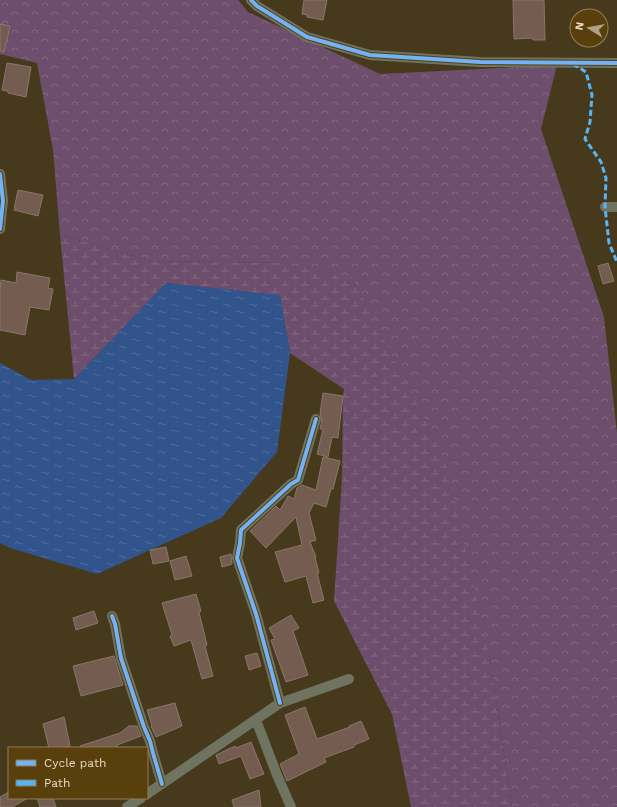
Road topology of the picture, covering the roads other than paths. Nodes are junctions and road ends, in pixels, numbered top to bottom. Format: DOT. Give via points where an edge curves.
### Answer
graph roads {
  1 [pos="251,0"];
  2 [pos="617,63"];
  3 [pos="0,174"];
  4 [pos="605,207"];
  5 [pos="617,207"];
  6 [pos="0,229"];
  7 [pos="316,419"];
  8 [pos="112,616"];
  9 [pos="349,679"];
  10 [pos="280,703"];
  11 [pos="256,720"];
  12 [pos="162,784"];
  13 [pos="148,793"];
  14 [pos="139,799"];
  15 [pos="127,807"];
  16 [pos="292,807"];
  1 -- 2 [label="street" via="307,37 370,56 480,62"];
  3 -- 6 [label="street" via="3,201"];
  4 -- 5 [label="street"];
  7 -- 10 [label="street" via="298,480 241,530 237,558 256,614"];
  8 -- 12 [label="street" via="116,624 121,658"];
  9 -- 10 [label="street"];
  10 -- 11 [label="street"];
  11 -- 12 [label="street"];
  11 -- 16 [label="street" via="276,775"];
  12 -- 13 [label="street"];
  14 -- 15 [label="street"];
}
